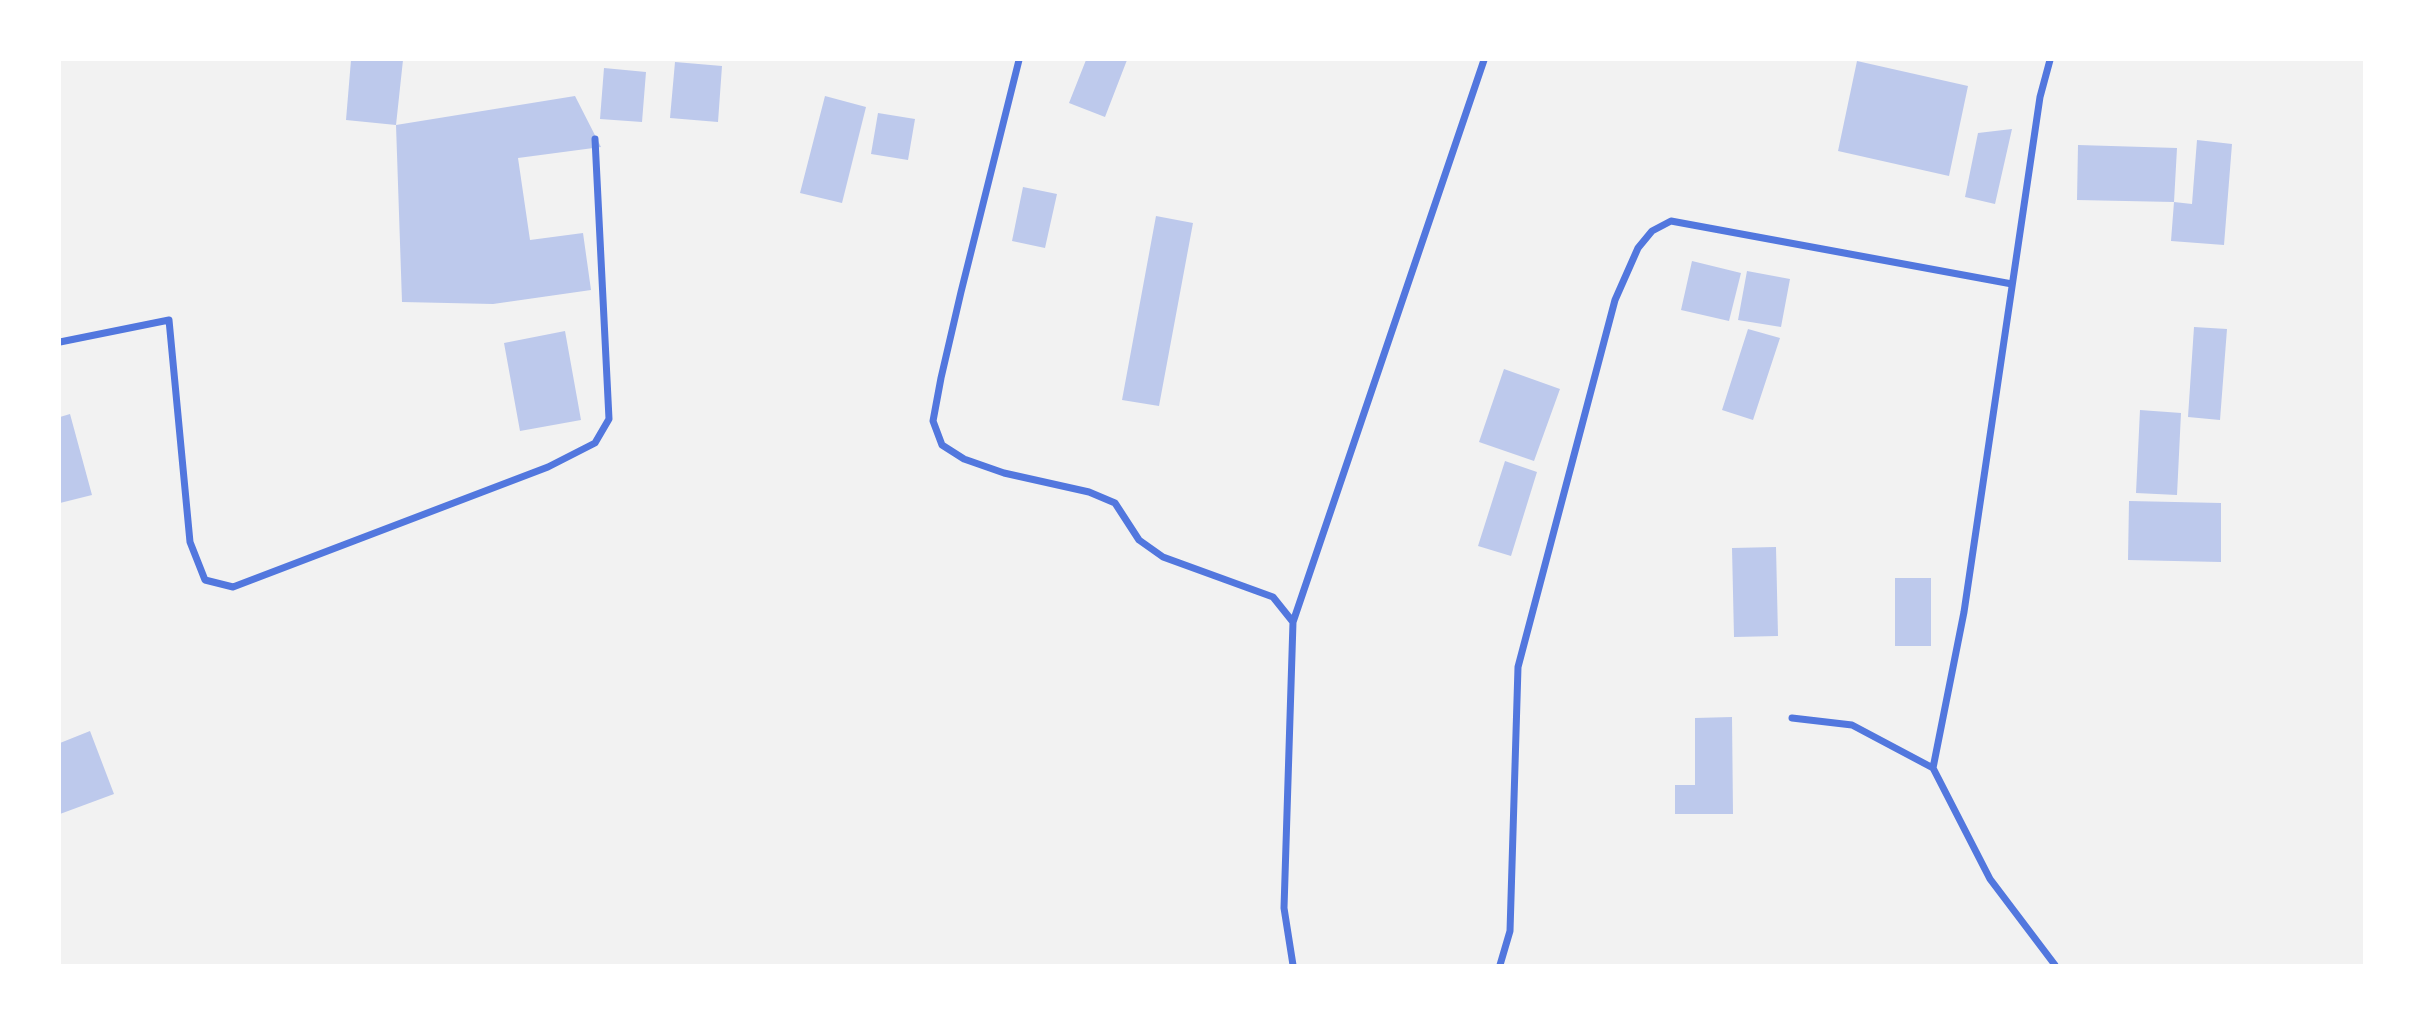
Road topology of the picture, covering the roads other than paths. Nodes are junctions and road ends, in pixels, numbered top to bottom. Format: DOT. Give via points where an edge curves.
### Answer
graph roads {
  1 [pos="1019,60"];
  2 [pos="1484,60"];
  3 [pos="2050,60"];
  4 [pos="595,138"];
  5 [pos="2012,284"];
  6 [pos="60,342"];
  7 [pos="1293,622"];
  8 [pos="1792,718"];
  9 [pos="1933,768"];
  10 [pos="1293,965"];
  11 [pos="1500,965"];
  12 [pos="2054,965"];
  1 -- 7 [label="street" via="941,378 933,421 942,445 964,459 1004,473 1089,492 1115,503 1139,540 1163,557 1273,597"];
  2 -- 7 [label="street"];
  3 -- 5 [label="street" via="2040,97"];
  4 -- 6 [label="street" via="609,419 595,443 523,477 233,587 205,580 190,542 169,320"];
  5 -- 9 [label="street" via="1964,612"];
  5 -- 11 [label="street" via="1671,220 1652,231 1638,248 1615,300 1518,667 1510,931"];
  7 -- 10 [label="street" via="1284,908"];
  8 -- 9 [label="street" via="1852,725"];
  9 -- 12 [label="street" via="1990,879"];
}
